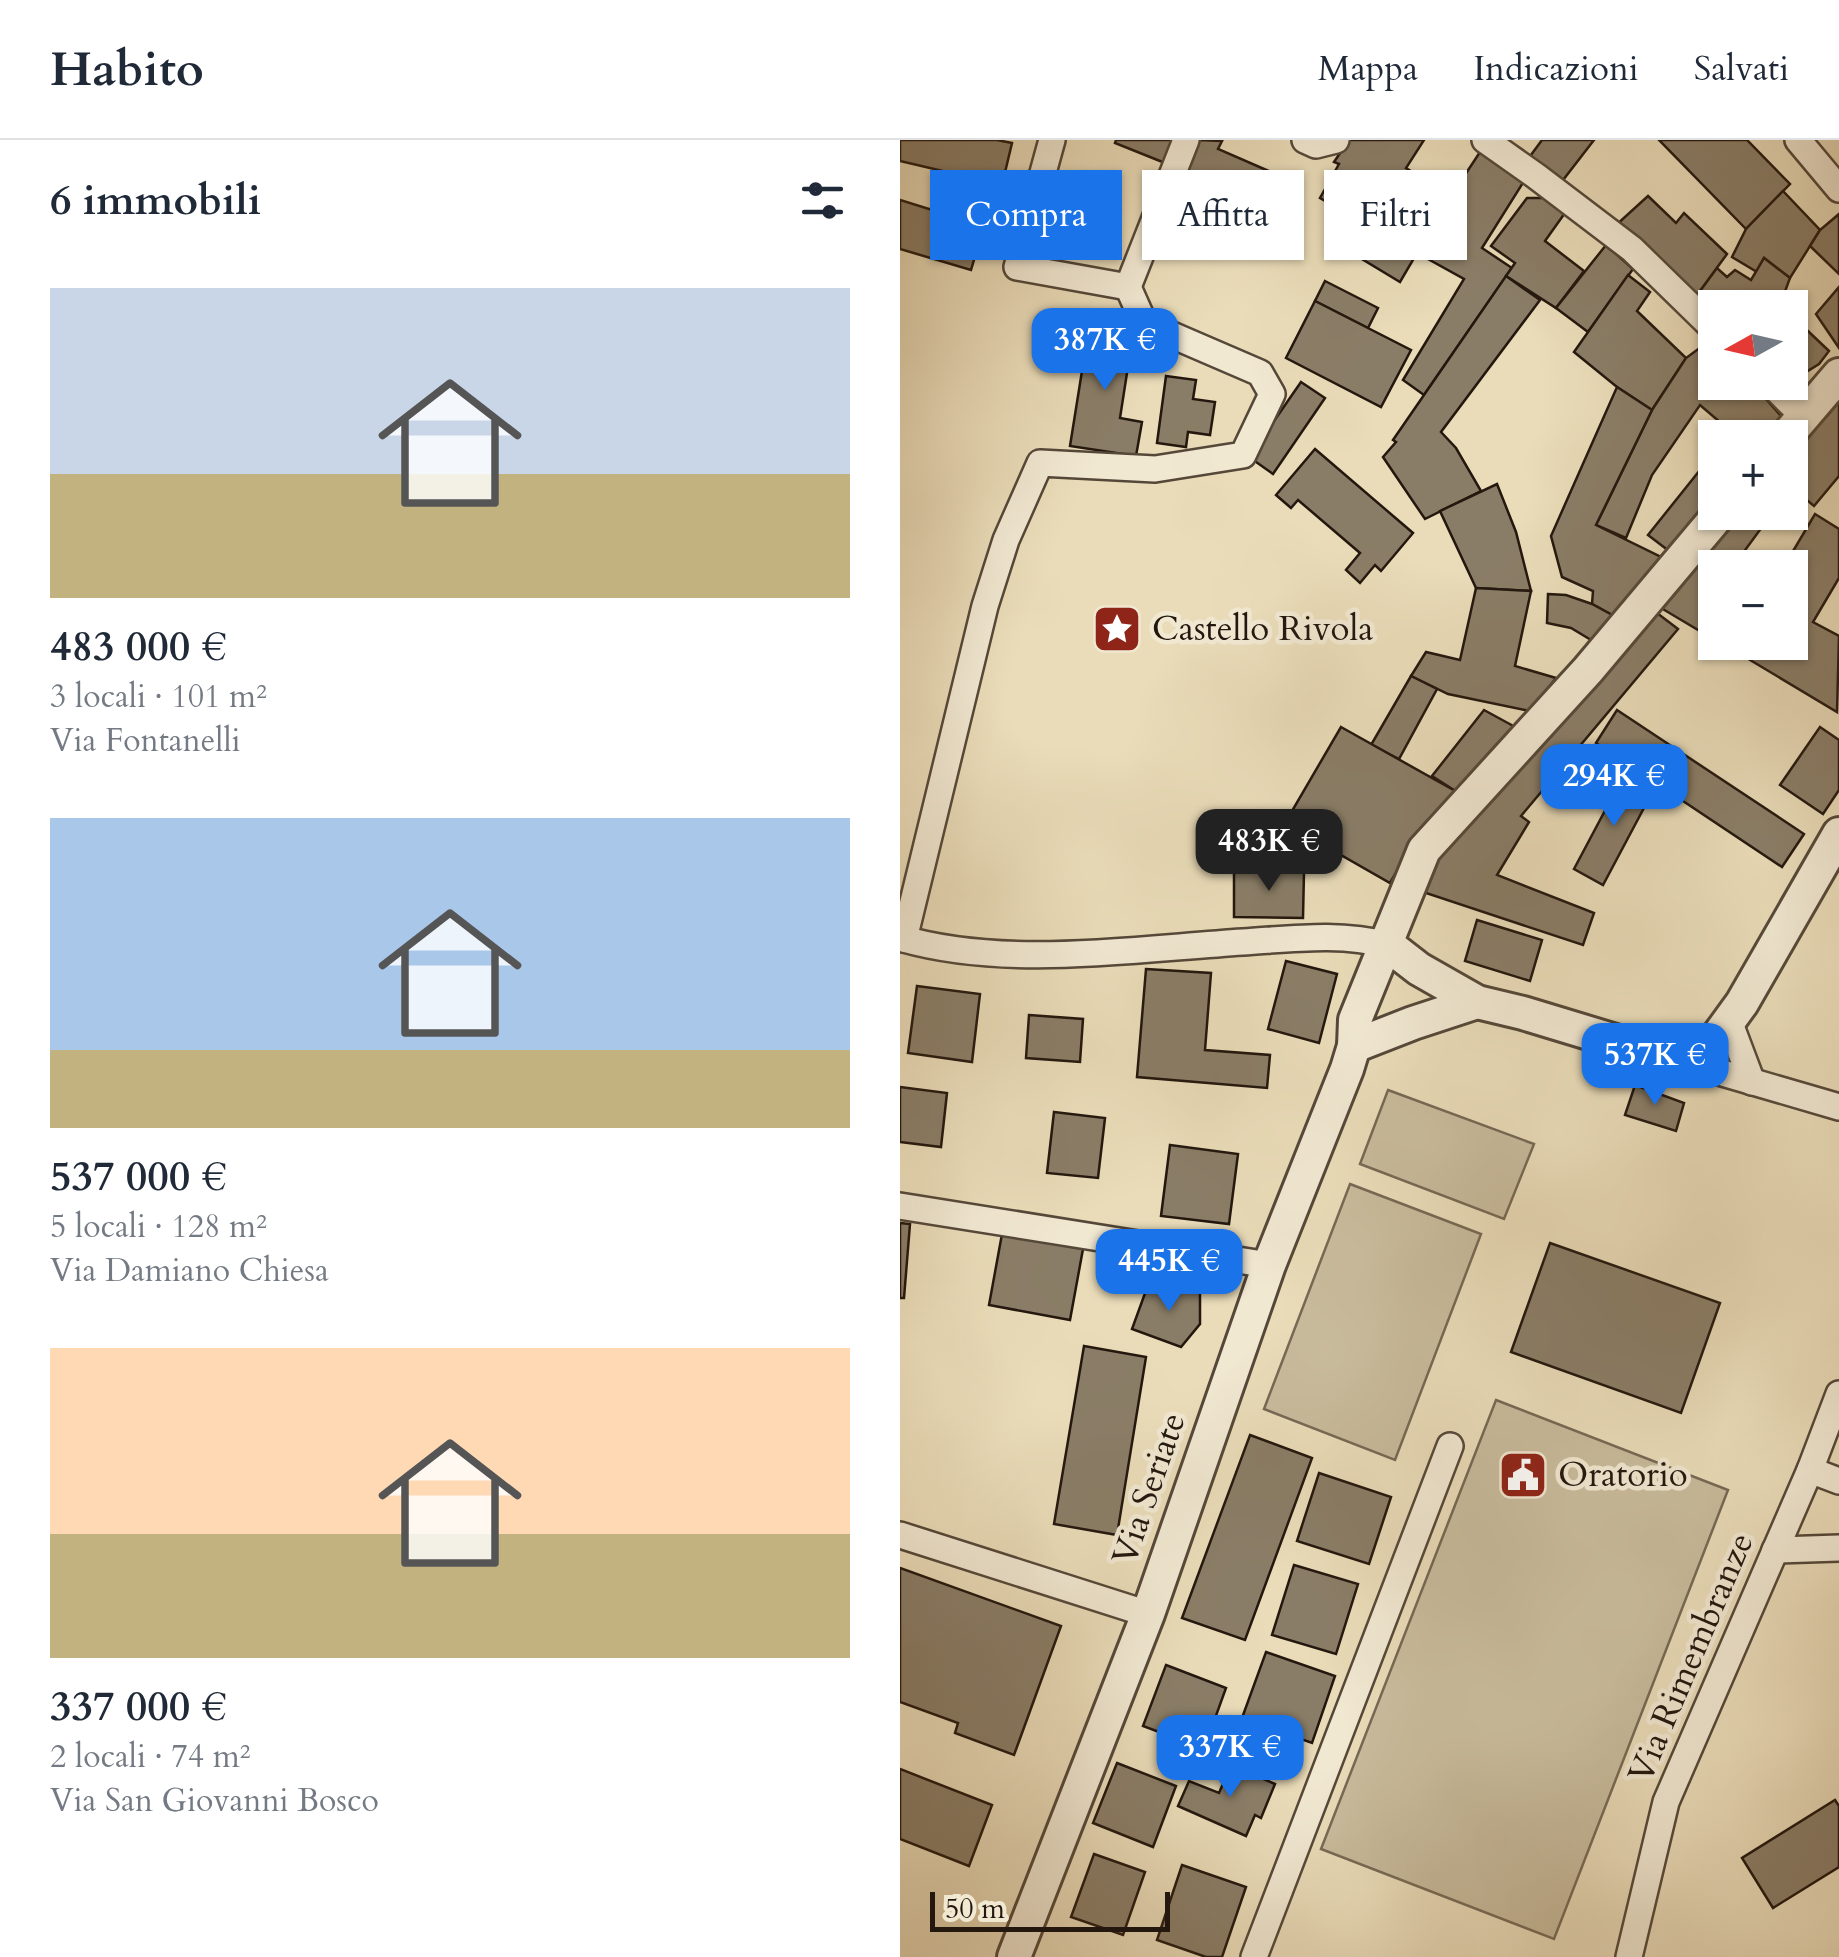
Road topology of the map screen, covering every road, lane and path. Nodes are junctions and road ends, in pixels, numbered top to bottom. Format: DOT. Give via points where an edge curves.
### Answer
graph roads {
  1 [pos="1052,140"];
  2 [pos="1186,140"];
  3 [pos="1305,140"];
  4 [pos="1336,140"];
  5 [pos="1484,140"];
  6 [pos="1798,140"];
  7 [pos="1839,189"];
  8 [pos="1128,288"];
  9 [pos="1698,313"];
  10 [pos="1839,375"];
  11 [pos="1800,420"];
  12 [pos="1706,530"];
  13 [pos="1839,834"];
  14 [pos="902,938"];
  15 [pos="1388,945"];
  16 [pos="1476,1002"];
  17 [pos="1729,1020"];
  18 [pos="1354,1046"];
  19 [pos="1678,1060"];
  20 [pos="1752,1082"];
  21 [pos="1839,1106"];
  22 [pos="900,1206"];
  23 [pos="1270,1265"];
  24 [pos="1839,1394"];
  25 [pos="1450,1446"];
  26 [pos="1810,1470"];
  27 [pos="1839,1480"];
  28 [pos="900,1535"];
  29 [pos="1839,1548"];
  30 [pos="1775,1550"];
  31 [pos="1148,1614"];
  32 [pos="1014,1957"];
  33 [pos="1254,1957"];
  34 [pos="1629,1957"];
  1 -- 8 [label="street" via="1017,267"];
  2 -- 8 [label="street"];
  3 -- 4 [label="street"];
  5 -- 9 [label="street" via="1632,249"];
  6 -- 7 [label="street"];
  8 -- 14 [label="street" via="1144,324 1260,373 1272,394 1242,455 1156,469 1040,464 984,606"];
  10 -- 11 [label="street"];
  12 -- 15 [label="street, Via Seriate" via="1424,850"];
  13 -- 17 [label="street"];
  14 -- 15 [label="street" via="1016,954 1320,936"];
  15 -- 16 [label="street"];
  15 -- 18 [label="street, Via Seriate" via="1356,1020"];
  16 -- 18 [label="street"];
  16 -- 19 [label="street"];
  17 -- 19 [label="street" via="1710,1048"];
  17 -- 20 [label="street"];
  18 -- 23 [label="street, Via Seriate"];
  19 -- 20 [label="street"];
  20 -- 21 [label="street"];
  22 -- 23 [label="street"];
  23 -- 31 [label="street, Via Seriate"];
  24 -- 26 [label="street, Via Rimembranze"];
  25 -- 33 [label="street"];
  26 -- 27 [label="street"];
  26 -- 30 [label="street, Via Rimembranze"];
  28 -- 31 [label="street"];
  29 -- 30 [label="street"];
  30 -- 34 [label="street, Via Rimembranze" via="1666,1802"];
  31 -- 32 [label="street, Via Seriate"];
}
